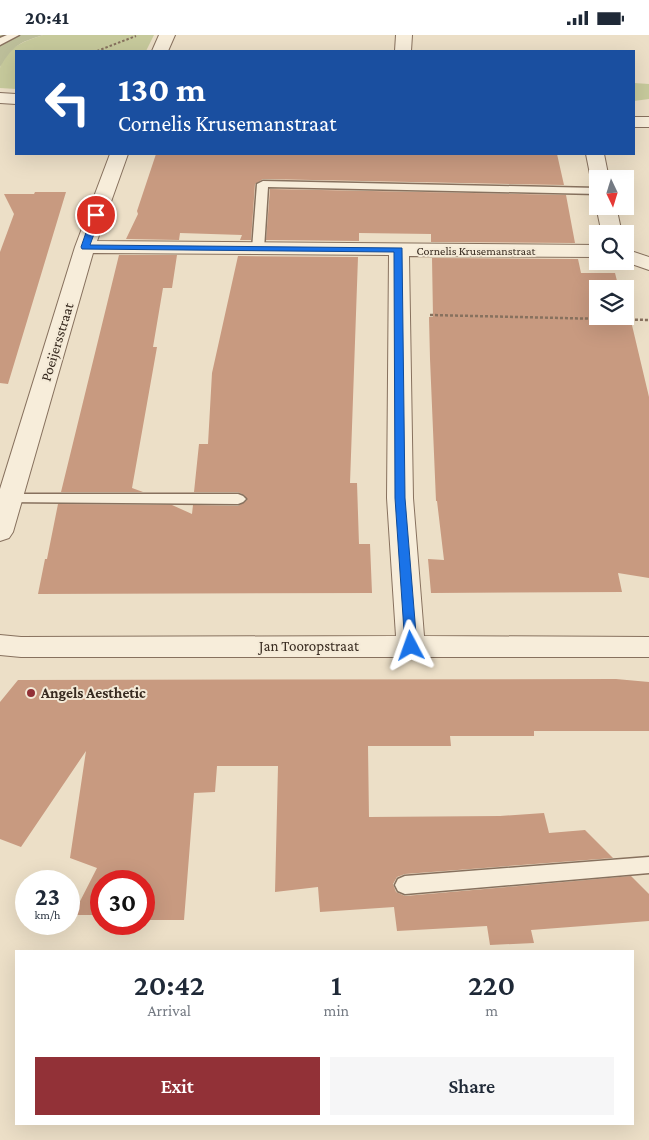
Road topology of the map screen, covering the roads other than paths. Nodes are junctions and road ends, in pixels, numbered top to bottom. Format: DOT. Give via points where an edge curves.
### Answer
graph roads {
  1 [pos="14,35"];
  2 [pos="167,35"];
  3 [pos="404,35"];
  4 [pos="0,41"];
  5 [pos="160,50"];
  6 [pos="403,50"];
  7 [pos="0,98"];
  8 [pos="15,99"];
  9 [pos="119,155"];
  10 [pos="595,155"];
  11 [pos="598,170"];
  12 [pos="589,191"];
  13 [pos="85,247"];
  14 [pos="258,249"];
  15 [pos="399,250"];
  16 [pos="589,251"];
  17 [pos="634,258"];
  18 [pos="649,264"];
  19 [pos="10,499"];
  20 [pos="238,499"];
  21 [pos="0,532"];
  22 [pos="0,645"];
  23 [pos="411,646"];
  24 [pos="649,647"];
  25 [pos="649,865"];
  26 [pos="405,885"];
  1 -- 4 [label="lane"];
  2 -- 5 [label="street"];
  3 -- 6 [label="street"];
  7 -- 8 [label="street"];
  9 -- 13 [label="street, Poeijersstraat"];
  10 -- 11 [label="street"];
  12 -- 14 [label="lane" via="263,184"];
  13 -- 14 [label="street, Cornelis Krusemanstraat"];
  13 -- 19 [label="street, Poeijersstraat"];
  14 -- 15 [label="street, Cornelis Krusemanstraat"];
  15 -- 16 [label="street, Cornelis Krusemanstraat"];
  15 -- 23 [label="street" via="400,498"];
  17 -- 18 [label="street"];
  19 -- 20 [label="lane"];
  19 -- 21 [label="street, Poeijersstraat"];
  22 -- 23 [label="street, Jan Tooropstraat"];
  23 -- 24 [label="street, Jan Tooropstraat"];
  25 -- 26 [label="lane"];
}
